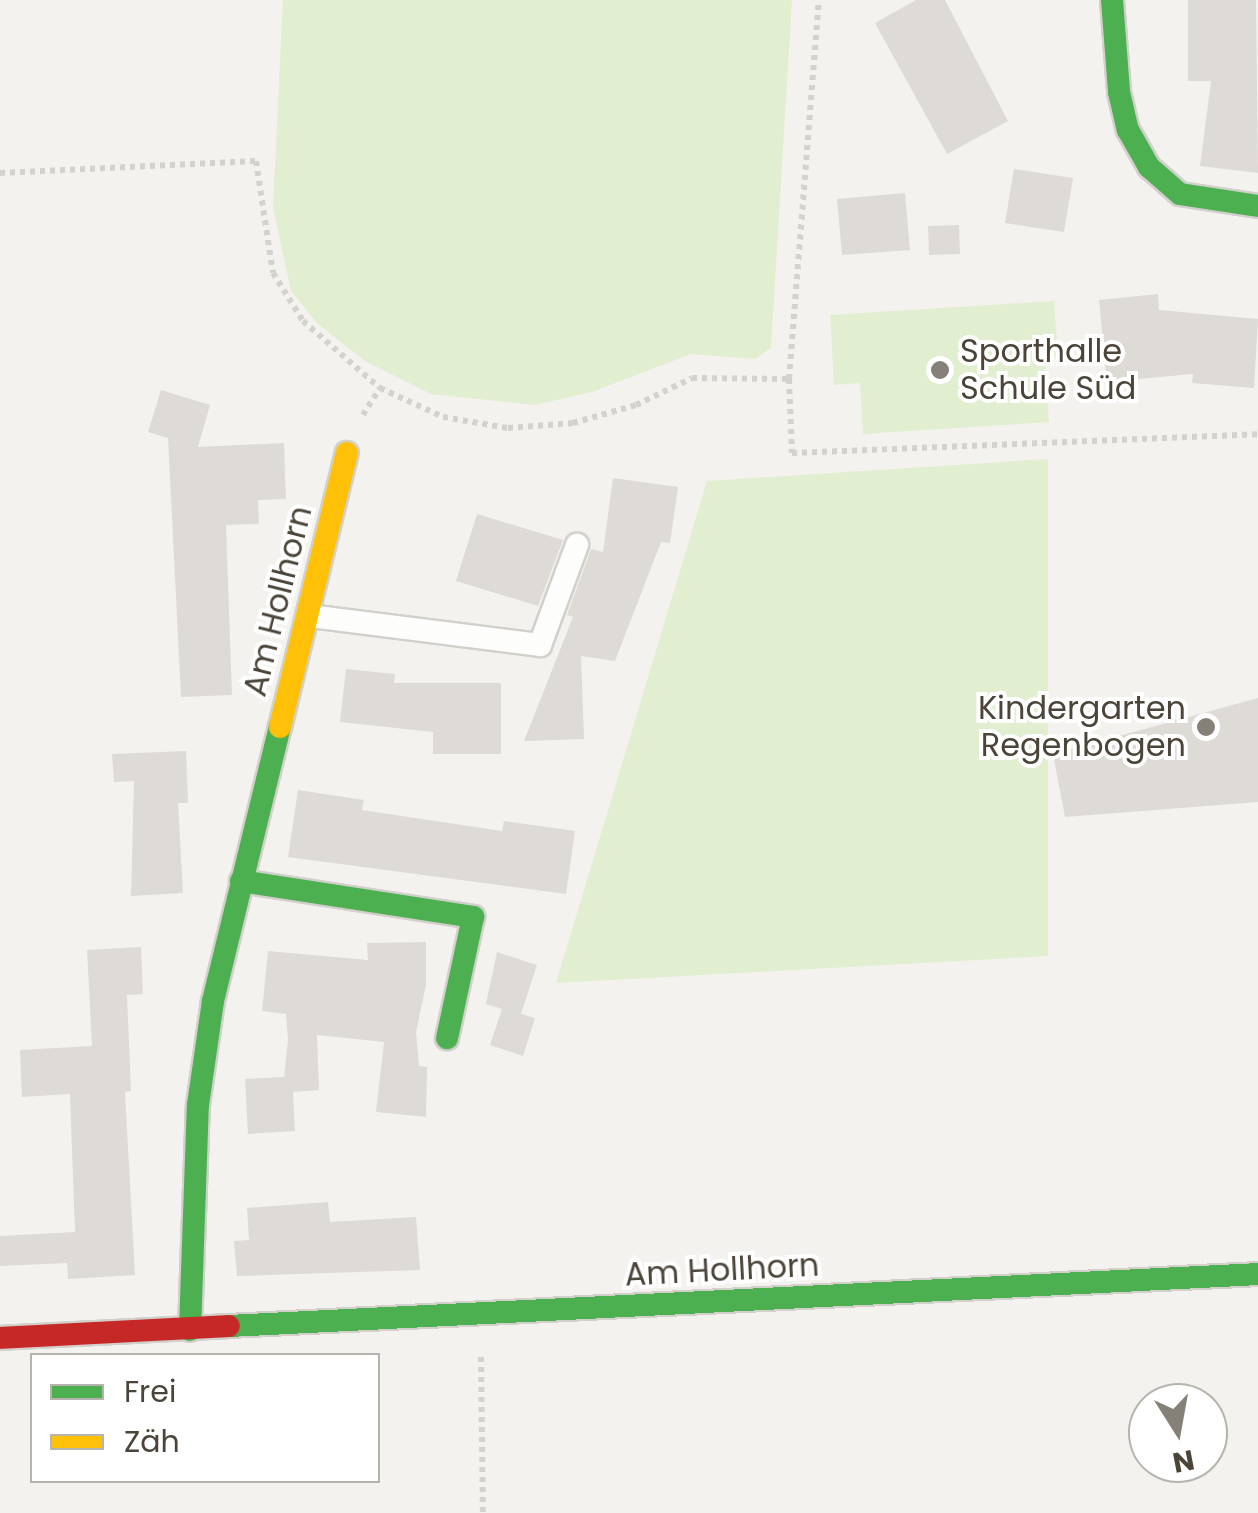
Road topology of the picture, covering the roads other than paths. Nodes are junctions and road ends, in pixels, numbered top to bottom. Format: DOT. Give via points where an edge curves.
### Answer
graph roads {
  1 [pos="1112,0"];
  2 [pos="1258,206"];
  3 [pos="347,453"];
  4 [pos="577,545"];
  5 [pos="310,616"];
  6 [pos="241,881"];
  7 [pos="448,1038"];
  8 [pos="1258,1274"];
  9 [pos="190,1330"];
  10 [pos="0,1338"];
  1 -- 2 [label="street" via="1128,130 1149,167 1180,194"];
  3 -- 5 [label="street, Am Hollhorn"];
  4 -- 5 [label="lane" via="540,644"];
  5 -- 6 [label="street, Am Hollhorn"];
  6 -- 7 [label="street" via="473,917"];
  6 -- 9 [label="street, Am Hollhorn" via="198,1105"];
  8 -- 9 [label="street, Am Hollhorn"];
  9 -- 10 [label="street, Am Hollhorn"];
}
